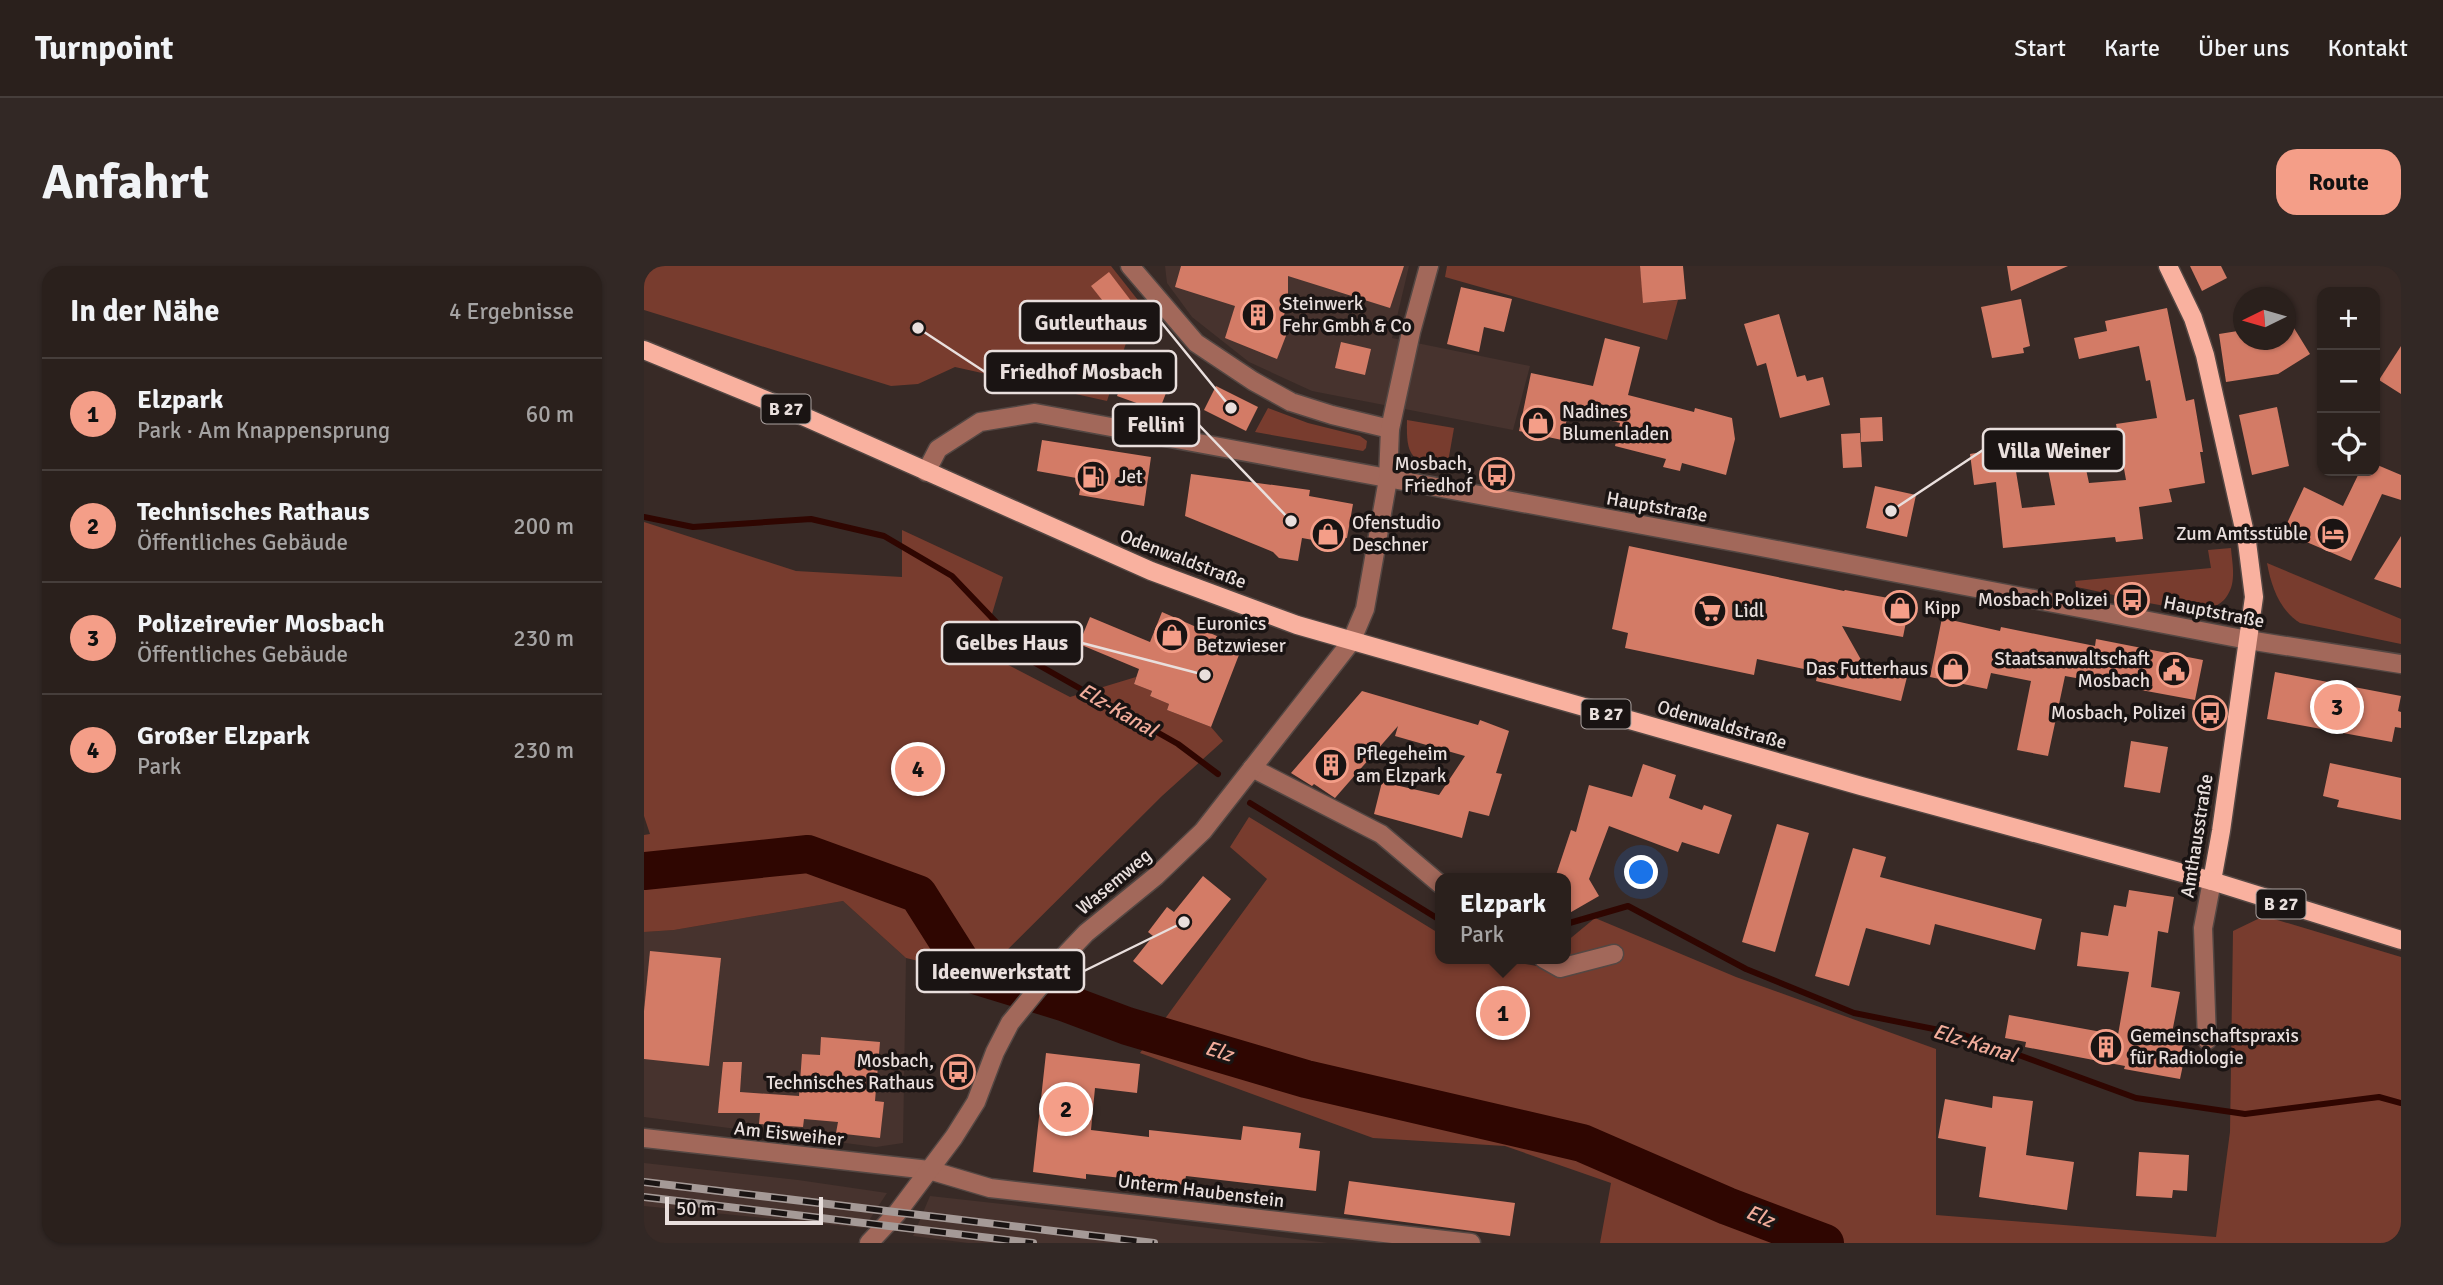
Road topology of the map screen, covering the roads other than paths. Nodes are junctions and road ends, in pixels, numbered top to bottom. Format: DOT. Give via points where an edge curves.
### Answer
graph roads {
  1 [pos="1130,266"];
  2 [pos="1429,266"];
  3 [pos="2168,266"];
  4 [pos="1143,274"];
  5 [pos="644,351"];
  6 [pos="1390,429"];
  7 [pos="926,472"];
  8 [pos="1388,479"];
  9 [pos="2248,640"];
  10 [pos="1351,642"];
  11 [pos="2401,664"];
  12 [pos="1252,768"];
  13 [pos="1435,880"];
  14 [pos="2212,881"];
  15 [pos="2401,940"];
  16 [pos="1614,954"];
  17 [pos="1553,964"];
  18 [pos="2207,1040"];
  19 [pos="644,1138"];
  20 [pos="929,1170"];
  21 [pos="869,1243"];
  22 [pos="1471,1243"];
  1 -- 4 [label="street"];
  2 -- 6 [label="street, Wasemweg"];
  3 -- 9 [label="main road, Amthausstraße" via="2205,355 2231,467 2253,597"];
  4 -- 6 [label="street" via="1196,343 1253,381 1291,402"];
  5 -- 7 [label="main road, B 27"];
  6 -- 8 [label="street, Wasemweg"];
  7 -- 8 [label="street, Hauptstraße" via="938,449 980,422 1035,413"];
  7 -- 10 [label="main road, Odenwaldstraße / B 27" via="1151,571"];
  8 -- 9 [label="street, Hauptstraße"];
  8 -- 10 [label="street, Wasemweg" via="1365,609"];
  9 -- 11 [label="street, Hauptstraße"];
  9 -- 14 [label="main road, Amthausstraße"];
  10 -- 12 [label="street, Wasemweg"];
  10 -- 14 [label="main road, Odenwaldstraße / B 27"];
  12 -- 13 [label="street" via="1381,834"];
  12 -- 20 [label="street, Wasemweg" via="1203,831 1086,933 1010,1023 976,1102"];
  14 -- 15 [label="main road, Odenwaldstraße / B 27"];
  14 -- 18 [label="street, Amthausstraße" via="2203,929"];
  16 -- 17 [label="street" via="1560,968"];
  19 -- 20 [label="street, Am Eisweiher"];
  20 -- 21 [label="street, Wasemweg"];
  20 -- 22 [label="street, Unterm Haubenstein" via="990,1188"];
}
